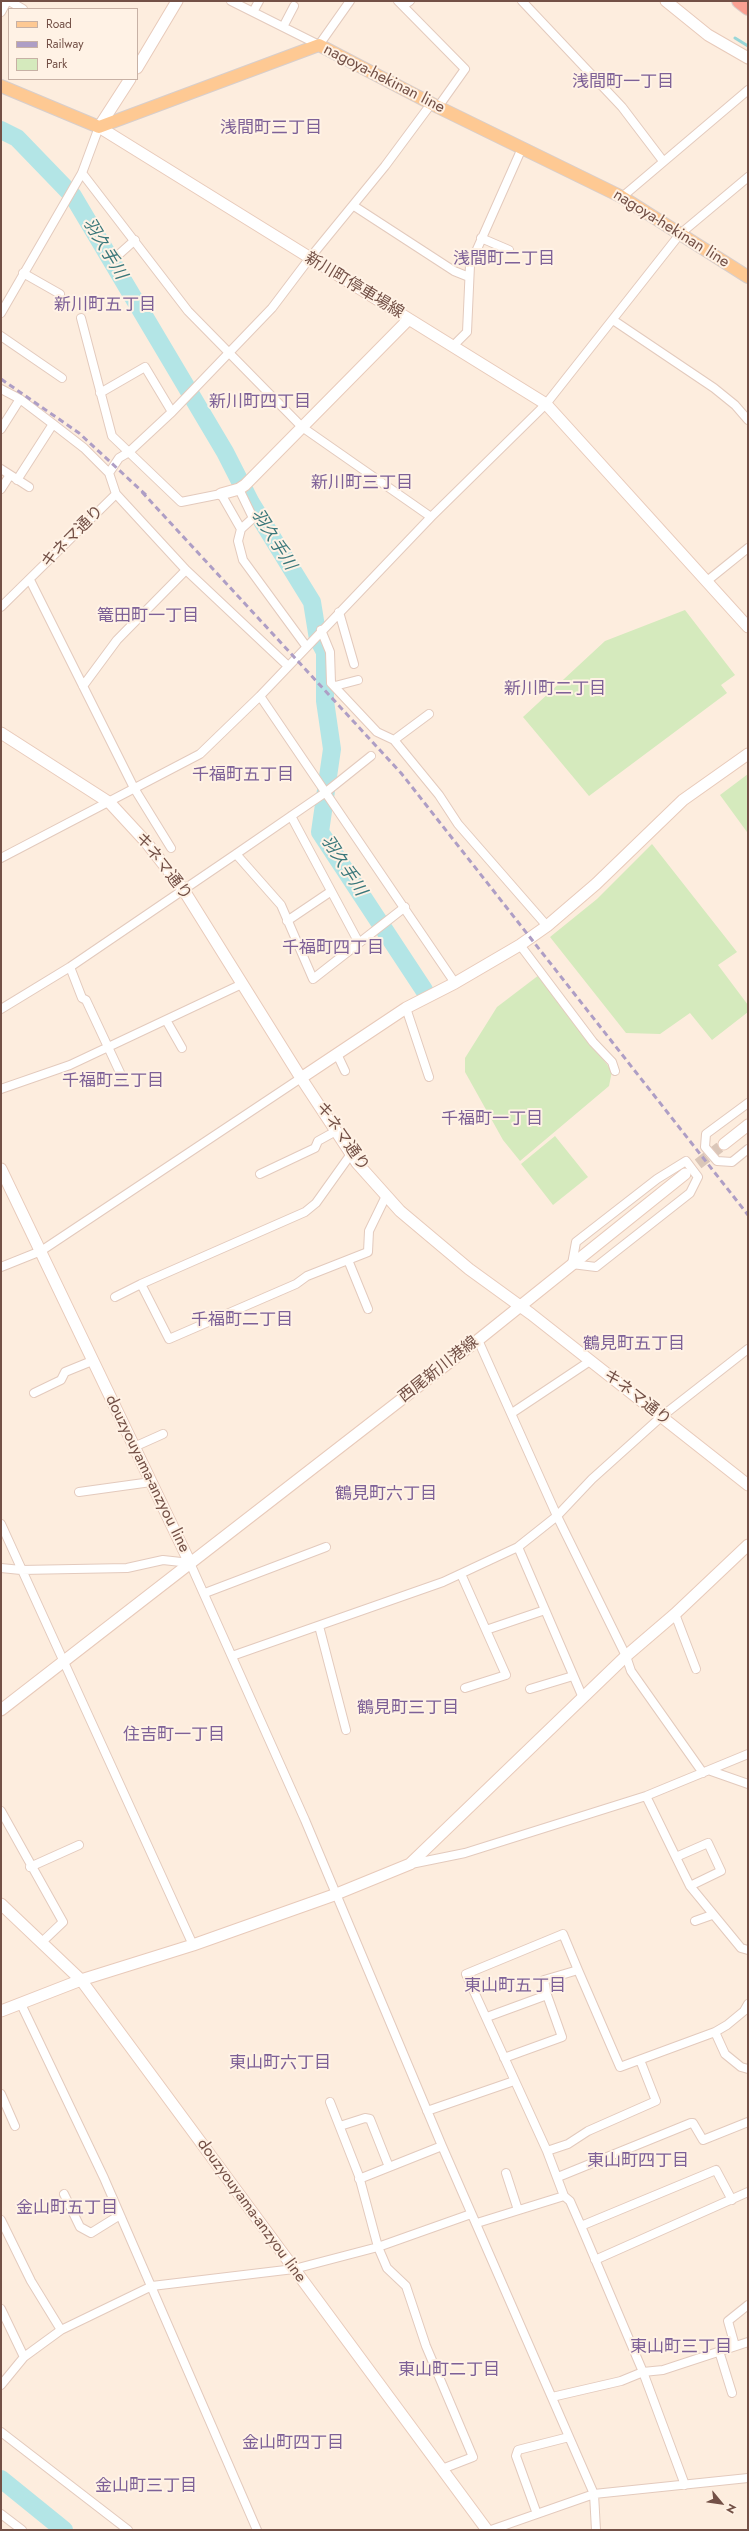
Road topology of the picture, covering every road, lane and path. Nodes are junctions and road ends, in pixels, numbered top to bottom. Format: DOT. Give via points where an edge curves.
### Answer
graph roads {
  1 [pos="8,1"];
  2 [pos="177,1"];
  3 [pos="231,1"];
  4 [pos="259,1"];
  5 [pos="350,1"];
  6 [pos="522,1"];
  7 [pos="666,1"];
  8 [pos="739,1"];
  9 [pos="403,3"];
  10 [pos="294,6"];
  11 [pos="21,8"];
  12 [pos="748,8"];
  13 [pos="1,12"];
  14 [pos="253,12"];
  15 [pos="283,27"];
  16 [pos="319,45"];
  17 [pos="748,58"];
  18 [pos="138,66"];
  19 [pos="129,80"];
  20 [pos="1,86"];
  21 [pos="748,90"];
  22 [pos="434,106"];
  23 [pos="99,127"];
  24 [pos="522,148"];
  25 [pos="663,161"];
  26 [pos="82,173"];
  27 [pos="748,177"];
  28 [pos="622,197"];
  29 [pos="354,206"];
  30 [pos="680,234"];
  31 [pos="480,238"];
  32 [pos="135,240"];
  33 [pos="509,250"];
  34 [pos="116,257"];
  35 [pos="309,259"];
  36 [pos="23,272"];
  37 [pos="469,277"];
  38 [pos="748,277"];
  39 [pos="60,294"];
  40 [pos="1,314"];
  41 [pos="81,318"];
  42 [pos="409,319"];
  43 [pos="613,320"];
  44 [pos="1,336"];
  45 [pos="453,346"];
  46 [pos="228,354"];
  47 [pos="62,378"];
  48 [pos="1,389"];
  49 [pos="100,393"];
  50 [pos="20,400"];
  51 [pos="546,404"];
  52 [pos="172,412"];
  53 [pos="748,420"];
  54 [pos="53,424"];
  55 [pos="302,428"];
  56 [pos="1,429"];
  57 [pos="130,452"];
  58 [pos="1,469"];
  59 [pos="109,473"];
  60 [pos="14,478"];
  61 [pos="29,487"];
  62 [pos="239,489"];
  63 [pos="1,490"];
  64 [pos="116,494"];
  65 [pos="221,494"];
  66 [pos="431,517"];
  67 [pos="241,530"];
  68 [pos="748,548"];
  69 [pos="186,570"];
  70 [pos="30,580"];
  71 [pos="707,581"];
  72 [pos="1,607"];
  73 [pos="339,612"];
  74 [pos="748,627"];
  75 [pos="321,630"];
  76 [pos="306,646"];
  77 [pos="354,664"];
  78 [pos="288,666"];
  79 [pos="358,680"];
  80 [pos="83,686"];
  81 [pos="335,686"];
  82 [pos="260,696"];
  83 [pos="429,714"];
  84 [pos="1,733"];
  85 [pos="394,740"];
  86 [pos="748,754"];
  87 [pos="371,756"];
  88 [pos="134,788"];
  89 [pos="326,792"];
  90 [pos="110,803"];
  91 [pos="292,816"];
  92 [pos="171,848"];
  93 [pos="236,854"];
  94 [pos="1,858"];
  95 [pos="183,889"];
  96 [pos="330,892"];
  97 [pos="404,907"];
  98 [pos="287,922"];
  99 [pos="546,926"];
  100 [pos="359,944"];
  101 [pos="520,945"];
  102 [pos="70,967"];
  103 [pos="455,983"];
  104 [pos="242,984"];
  105 [pos="406,1008"];
  106 [pos="1,1009"];
  107 [pos="166,1020"];
  108 [pos="107,1048"];
  109 [pos="182,1048"];
  110 [pos="336,1054"];
  111 [pos="345,1071"];
  112 [pos="615,1071"];
  113 [pos="430,1077"];
  114 [pos="300,1078"];
  115 [pos="123,1079"];
  116 [pos="1,1089"];
  117 [pos="748,1103"];
  118 [pos="748,1125"];
  119 [pos="336,1131"];
  120 [pos="724,1144"];
  121 [pos="748,1149"];
  122 [pos="351,1154"];
  123 [pos="1,1169"];
  124 [pos="260,1174"];
  125 [pos="685,1174"];
  126 [pos="386,1196"];
  127 [pos="41,1251"];
  128 [pos="348,1260"];
  129 [pos="572,1264"];
  130 [pos="1,1267"];
  131 [pos="141,1284"];
  132 [pos="115,1297"];
  133 [pos="520,1306"];
  134 [pos="368,1309"];
  135 [pos="478,1340"];
  136 [pos="748,1348"];
  137 [pos="92,1361"];
  138 [pos="590,1361"];
  139 [pos="34,1393"];
  140 [pos="512,1413"];
  141 [pos="661,1417"];
  142 [pos="163,1434"];
  143 [pos="134,1447"];
  144 [pos="151,1482"];
  145 [pos="748,1485"];
  146 [pos="79,1492"];
  147 [pos="557,1516"];
  148 [pos="1,1524"];
  149 [pos="748,1545"];
  150 [pos="326,1547"];
  151 [pos="518,1547"];
  152 [pos="190,1563"];
  153 [pos="1,1568"];
  154 [pos="21,1570"];
  155 [pos="461,1574"];
  156 [pos="205,1593"];
  157 [pos="544,1610"];
  158 [pos="675,1614"];
  159 [pos="319,1626"];
  160 [pos="486,1630"];
  161 [pos="232,1656"];
  162 [pos="626,1656"];
  163 [pos="63,1662"];
  164 [pos="696,1669"];
  165 [pos="574,1676"];
  166 [pos="465,1688"];
  167 [pos="530,1689"];
  168 [pos="583,1698"];
  169 [pos="1,1710"];
  170 [pos="346,1730"];
  171 [pos="748,1754"];
  172 [pos="707,1772"];
  173 [pos="748,1784"];
  174 [pos="646,1796"];
  175 [pos="1,1811"];
  176 [pos="79,1845"];
  177 [pos="676,1857"];
  178 [pos="410,1864"];
  179 [pos="30,1867"];
  180 [pos="690,1886"];
  181 [pos="334,1895"];
  182 [pos="1,1904"];
  183 [pos="712,1915"];
  184 [pos="695,1921"];
  185 [pos="43,1941"];
  186 [pos="193,1945"];
  187 [pos="748,1950"];
  188 [pos="578,1970"];
  189 [pos="81,1980"];
  190 [pos="547,1995"];
  191 [pos="21,2004"];
  192 [pos="748,2004"];
  193 [pos="1,2011"];
  194 [pos="487,2017"];
  195 [pos="715,2032"];
  196 [pos="504,2058"];
  197 [pos="640,2060"];
  198 [pos="748,2069"];
  199 [pos="514,2081"];
  200 [pos="1,2094"];
  201 [pos="330,2102"];
  202 [pos="427,2111"];
  203 [pos="748,2122"];
  204 [pos="15,2126"];
  205 [pos="340,2126"];
  206 [pos="442,2146"];
  207 [pos="547,2151"];
  208 [pos="389,2167"];
  209 [pos="506,2173"];
  210 [pos="558,2177"];
  211 [pos="360,2179"];
  212 [pos="748,2192"];
  213 [pos="64,2194"];
  214 [pos="564,2196"];
  215 [pos="732,2200"];
  216 [pos="518,2210"];
  217 [pos="120,2214"];
  218 [pos="471,2214"];
  219 [pos="1,2220"];
  220 [pos="477,2223"];
  221 [pos="581,2226"];
  222 [pos="378,2247"];
  223 [pos="595,2260"];
  224 [pos="294,2269"];
  225 [pos="152,2286"];
  226 [pos="748,2305"];
  227 [pos="1,2309"];
  228 [pos="62,2330"];
  229 [pos="748,2342"];
  230 [pos="735,2346"];
  231 [pos="719,2351"];
  232 [pos="24,2357"];
  233 [pos="643,2372"];
  234 [pos="1,2385"];
  235 [pos="732,2392"];
  236 [pos="552,2397"];
  237 [pos="1,2432"];
  238 [pos="569,2436"];
  239 [pos="442,2469"];
  240 [pos="748,2478"];
  241 [pos="685,2485"];
  242 [pos="594,2494"];
  243 [pos="1,2514"];
  244 [pos="537,2514"];
  245 [pos="22,2530"];
  246 [pos="128,2530"];
  247 [pos="257,2530"];
  248 [pos="487,2530"];
  249 [pos="491,2530"];
  250 [pos="596,2530"];
  1 -- 11 [label="street"];
  1 -- 13 [label="street"];
  2 -- 18 [label="street"];
  3 -- 14 [label="street"];
  4 -- 14 [label="street"];
  5 -- 16 [label="street"];
  6 -- 25 [label="street" via="622,107"];
  7 -- 17 [label="street" via="708,35"];
  8 -- 12 [label="highway"];
  9 -- 22 [label="street" via="465,69"];
  10 -- 15 [label="street"];
  14 -- 15 [label="street"];
  15 -- 16 [label="street"];
  16 -- 22 [label="main road, nagoya-hekinan line"];
  16 -- 23 [label="main road, nagoya-hekinan line"];
  19 -- 23 [label="street"];
  20 -- 23 [label="main road"];
  21 -- 25 [label="street"];
  22 -- 24 [label="main road, nagoya-hekinan line"];
  22 -- 29 [label="street"];
  23 -- 26 [label="street"];
  23 -- 35 [label="street, 新川町停車場線"];
  24 -- 28 [label="main road, nagoya-hekinan line"];
  24 -- 31 [label="street"];
  25 -- 28 [label="street"];
  26 -- 32 [label="street"];
  26 -- 36 [label="street"];
  27 -- 30 [label="street"];
  28 -- 30 [label="main road, nagoya-hekinan line"];
  29 -- 35 [label="street"];
  29 -- 37 [label="street" via="454,271"];
  30 -- 38 [label="main road, nagoya-hekinan line"];
  30 -- 43 [label="street"];
  31 -- 33 [label="street"];
  31 -- 37 [label="street" via="470,265"];
  32 -- 34 [label="street"];
  32 -- 46 [label="street" via="188,311"];
  35 -- 42 [label="street, 新川町停車場線"];
  35 -- 46 [label="street" via="272,308"];
  36 -- 39 [label="street"];
  36 -- 40 [label="street"];
  37 -- 45 [label="street" via="467,332"];
  41 -- 49 [label="street"];
  42 -- 45 [label="street"];
  42 -- 55 [label="street, 新川町停車場線"];
  43 -- 51 [label="street"];
  43 -- 53 [label="street" via="714,388 735,405"];
  44 -- 47 [label="street"];
  45 -- 51 [label="street"];
  46 -- 52 [label="street"];
  46 -- 55 [label="street"];
  48 -- 50 [label="street"];
  49 -- 52 [label="street" via="145,367"];
  49 -- 57 [label="street" via="112,436"];
  50 -- 54 [label="street"];
  50 -- 56 [label="street"];
  51 -- 66 [label="street"];
  51 -- 71 [label="street"];
  52 -- 57 [label="street"];
  54 -- 59 [label="street" via="84,448"];
  54 -- 60 [label="street"];
  55 -- 62 [label="street, 新川町停車場線"];
  55 -- 66 [label="street"];
  57 -- 59 [label="street" via="119,458"];
  57 -- 65 [label="street" via="181,502"];
  58 -- 60 [label="street"];
  59 -- 64 [label="street"];
  60 -- 61 [label="street"];
  60 -- 63 [label="street"];
  62 -- 65 [label="street, 新川町停車場線"];
  62 -- 67 [label="street" via="253,518"];
  64 -- 69 [label="street"];
  64 -- 70 [label="street, キネマ通り"];
  65 -- 67 [label="street"];
  66 -- 73 [label="street"];
  67 -- 76 [label="street" via="238,541 243,560"];
  68 -- 71 [label="street"];
  69 -- 78 [label="street"];
  69 -- 80 [label="street" via="117,640"];
  70 -- 72 [label="street, キネマ通り"];
  70 -- 80 [label="street, キネマ通り"];
  71 -- 74 [label="street"];
  73 -- 75 [label="street"];
  73 -- 77 [label="street"];
  75 -- 76 [label="street"];
  75 -- 81 [label="street" via="330,652 331,683"];
  76 -- 78 [label="street"];
  78 -- 82 [label="street"];
  79 -- 81 [label="street"];
  80 -- 88 [label="street, キネマ通り"];
  81 -- 85 [label="street" via="377,732"];
  82 -- 88 [label="street" via="200,754"];
  82 -- 89 [label="street"];
  83 -- 85 [label="street"];
  84 -- 90 [label="street, キネマ通り"];
  85 -- 99 [label="street" via="439,795 458,824"];
  86 -- 99 [label="street" via="683,800 596,884"];
  87 -- 89 [label="street"];
  88 -- 90 [label="street"];
  88 -- 92 [label="street, キネマ通り"];
  89 -- 91 [label="street"];
  89 -- 97 [label="street"];
  90 -- 94 [label="street"];
  90 -- 95 [label="street, キネマ通り" via="146,842"];
  91 -- 93 [label="street"];
  91 -- 96 [label="street"];
  93 -- 95 [label="street"];
  93 -- 98 [label="street" via="281,905"];
  95 -- 102 [label="street"];
  95 -- 104 [label="street, キネマ通り"];
  96 -- 98 [label="street"];
  96 -- 100 [label="street"];
  97 -- 100 [label="street"];
  97 -- 103 [label="street"];
  98 -- 100 [label="street" via="313,980"];
  99 -- 101 [label="street"];
  101 -- 103 [label="street"];
  101 -- 112 [label="street" via="593,1042 612,1062"];
  102 -- 106 [label="street"];
  102 -- 108 [label="street"];
  103 -- 105 [label="street"];
  104 -- 107 [label="street"];
  104 -- 114 [label="street, キネマ通り"];
  105 -- 110 [label="street"];
  105 -- 113 [label="street"];
  107 -- 108 [label="street"];
  107 -- 109 [label="street"];
  108 -- 115 [label="street"];
  108 -- 116 [label="street" via="70,1065"];
  110 -- 111 [label="street"];
  110 -- 114 [label="street"];
  114 -- 119 [label="street, キネマ通り"];
  114 -- 127 [label="street"];
  117 -- 121 [label="street" via="706,1134 705,1147 717,1161 732,1162"];
  118 -- 120 [label="street"];
  119 -- 122 [label="street, キネマ通り"];
  119 -- 124 [label="street" via="318,1141 314,1148"];
  122 -- 126 [label="street, キネマ通り"];
  122 -- 131 [label="street" via="316,1203 306,1212"];
  123 -- 127 [label="street, douzyouyama-anzyou line"];
  125 -- 129 [label="street, 西尾新川港線"];
  126 -- 128 [label="street" via="369,1231 368,1252"];
  126 -- 133 [label="street, キネマ通り" via="400,1211 469,1269"];
  127 -- 130 [label="street"];
  127 -- 137 [label="street, douzyouyama-anzyou line"];
  128 -- 131 [label="street" via="169,1339"];
  128 -- 134 [label="street"];
  129 -- 129 [label="street" via="596,1267 690,1193 698,1177 686,1161 657,1179 576,1242"];
  129 -- 133 [label="street, 西尾新川港線"];
  131 -- 132 [label="street"];
  133 -- 135 [label="street, 西尾新川港線"];
  133 -- 138 [label="street, キネマ通り"];
  135 -- 140 [label="street"];
  135 -- 152 [label="street, 西尾新川港線"];
  136 -- 141 [label="street"];
  137 -- 139 [label="street" via="65,1372 61,1380"];
  137 -- 143 [label="street, douzyouyama-anzyou line"];
  138 -- 140 [label="street"];
  138 -- 141 [label="street, キネマ通り"];
  140 -- 147 [label="street"];
  141 -- 145 [label="street, キネマ通り"];
  141 -- 147 [label="street" via="592,1479"];
  142 -- 143 [label="street"];
  143 -- 144 [label="street, douzyouyama-anzyou line"];
  144 -- 146 [label="street"];
  144 -- 152 [label="street, douzyouyama-anzyou line"];
  147 -- 151 [label="street"];
  147 -- 162 [label="street"];
  148 -- 154 [label="street"];
  149 -- 158 [label="street"];
  150 -- 156 [label="street"];
  151 -- 155 [label="street"];
  151 -- 157 [label="street"];
  152 -- 154 [label="street" via="163,1560 127,1568"];
  152 -- 156 [label="street"];
  152 -- 163 [label="street, douzyouyama-anzyou line"];
  153 -- 154 [label="street"];
  154 -- 163 [label="street"];
  155 -- 159 [label="street"];
  155 -- 160 [label="street"];
  156 -- 161 [label="street"];
  157 -- 160 [label="street"];
  157 -- 165 [label="street"];
  158 -- 162 [label="street"];
  158 -- 164 [label="street"];
  159 -- 161 [label="street"];
  159 -- 170 [label="street"];
  160 -- 166 [label="street" via="506,1674"];
  161 -- 181 [label="street" via="305,1820"];
  162 -- 168 [label="street"];
  162 -- 172 [label="street" via="631,1671"];
  163 -- 169 [label="street, douzyouyama-anzyou line"];
  163 -- 186 [label="street"];
  165 -- 167 [label="street"];
  165 -- 168 [label="street"];
  168 -- 178 [label="street"];
  171 -- 172 [label="street"];
  172 -- 173 [label="street"];
  172 -- 174 [label="street"];
  174 -- 177 [label="street"];
  174 -- 178 [label="street" via="465,1853"];
  175 -- 179 [label="street"];
  176 -- 179 [label="street"];
  177 -- 180 [label="street"];
  177 -- 180 [label="street" via="708,1844 721,1871"];
  178 -- 181 [label="street"];
  179 -- 185 [label="street" via="63,1922"];
  180 -- 183 [label="street"];
  181 -- 186 [label="street"];
  181 -- 202 [label="street"];
  182 -- 185 [label="street, douzyouyama-anzyou line"];
  183 -- 184 [label="street"];
  183 -- 187 [label="street" via="741,1948"];
  185 -- 189 [label="street, douzyouyama-anzyou line"];
  186 -- 189 [label="street"];
  188 -- 190 [label="street" via="544,1980"];
  188 -- 194 [label="street" via="563,1934 469,1972 466,1974"];
  188 -- 197 [label="street" via="620,2067"];
  189 -- 191 [label="street"];
  189 -- 224 [label="street, douzyouyama-anzyou line"];
  190 -- 194 [label="street"];
  190 -- 196 [label="street" via="562,2037"];
  191 -- 193 [label="street"];
  191 -- 217 [label="street"];
  192 -- 195 [label="street" via="744,2011"];
  194 -- 196 [label="street"];
  195 -- 197 [label="street"];
  195 -- 198 [label="street" via="725,2054 741,2067"];
  196 -- 199 [label="street"];
  197 -- 207 [label="street" via="656,2102 588,2131 568,2144"];
  199 -- 202 [label="street"];
  199 -- 207 [label="street"];
  200 -- 204 [label="street"];
  201 -- 205 [label="street"];
  202 -- 206 [label="street"];
  203 -- 210 [label="street" via="703,2140 693,2123"];
  205 -- 208 [label="street" via="370,2119"];
  205 -- 211 [label="street"];
  206 -- 208 [label="street"];
  206 -- 218 [label="street"];
  207 -- 210 [label="street"];
  208 -- 211 [label="street"];
  209 -- 216 [label="street"];
  210 -- 214 [label="street"];
  211 -- 222 [label="street"];
  212 -- 215 [label="street"];
  213 -- 217 [label="street" via="80,2228 91,2232"];
  214 -- 216 [label="street"];
  214 -- 221 [label="street" via="570,2201"];
  215 -- 221 [label="street" via="716,2170"];
  215 -- 223 [label="street"];
  216 -- 220 [label="street"];
  217 -- 225 [label="street"];
  218 -- 220 [label="street"];
  218 -- 222 [label="street"];
  219 -- 228 [label="street" via="32,2281"];
  220 -- 236 [label="street"];
  221 -- 223 [label="street"];
  222 -- 224 [label="street"];
  222 -- 239 [label="street" via="387,2268 406,2286 426,2346 473,2458"];
  223 -- 233 [label="street"];
  224 -- 225 [label="street"];
  224 -- 239 [label="street, douzyouyama-anzyou line"];
  225 -- 228 [label="street"];
  225 -- 247 [label="street"];
  226 -- 230 [label="street" via="728,2321"];
  227 -- 232 [label="street"];
  228 -- 232 [label="street"];
  229 -- 230 [label="street"];
  230 -- 231 [label="street"];
  231 -- 233 [label="street" via="663,2370"];
  231 -- 235 [label="street"];
  232 -- 234 [label="street"];
  233 -- 236 [label="street" via="621,2381"];
  233 -- 241 [label="street"];
  236 -- 238 [label="street"];
  237 -- 246 [label="street"];
  238 -- 242 [label="street"];
  238 -- 244 [label="street" via="518,2450 516,2456"];
  239 -- 248 [label="street, douzyouyama-anzyou line"];
  240 -- 241 [label="street"];
  241 -- 242 [label="street"];
  242 -- 244 [label="street"];
  242 -- 250 [label="street"];
  243 -- 245 [label="street"];
  244 -- 249 [label="street"];
}
